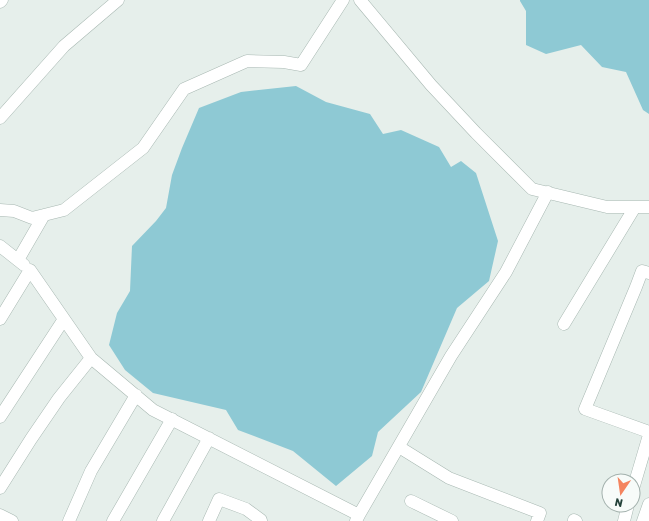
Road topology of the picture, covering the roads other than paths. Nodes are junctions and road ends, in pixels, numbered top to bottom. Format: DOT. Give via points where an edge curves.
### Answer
graph roads {
  1 [pos="118,0"];
  2 [pos="343,0"];
  3 [pos="360,0"];
  4 [pos="0,118"];
  5 [pos="548,192"];
  6 [pos="636,207"];
  7 [pos="649,207"];
  8 [pos="0,210"];
  9 [pos="44,215"];
  10 [pos="0,246"];
  11 [pos="18,260"];
  12 [pos="30,270"];
  13 [pos="649,273"];
  14 [pos="0,318"];
  15 [pos="64,319"];
  16 [pos="564,324"];
  17 [pos="91,358"];
  18 [pos="136,395"];
  19 [pos="0,417"];
  20 [pos="172,419"];
  21 [pos="649,433"];
  22 [pos="209,438"];
  23 [pos="399,446"];
  24 [pos="638,473"];
  25 [pos="0,488"];
  26 [pos="411,501"];
  27 [pos="649,504"];
  28 [pos="0,515"];
  29 [pos="431,517"];
  30 [pos="358,518"];
  31 [pos="12,521"];
  32 [pos="69,521"];
  33 [pos="112,521"];
  34 [pos="163,521"];
  35 [pos="209,521"];
  36 [pos="261,521"];
  37 [pos="452,521"];
  38 [pos="537,521"];
  39 [pos="643,521"];
  1 -- 4 [label="street" via="64,46"];
  2 -- 9 [label="street" via="301,66 284,62 247,61 184,90 143,148 64,210"];
  3 -- 5 [label="street" via="476,133 532,189"];
  5 -- 6 [label="street" via="607,207"];
  5 -- 23 [label="street" via="506,272 451,356"];
  6 -- 7 [label="street"];
  6 -- 16 [label="street"];
  8 -- 9 [label="street" via="14,211 32,218"];
  9 -- 11 [label="street"];
  10 -- 11 [label="street"];
  11 -- 12 [label="street"];
  12 -- 14 [label="street"];
  12 -- 15 [label="street"];
  13 -- 21 [label="street" via="642,271 585,409"];
  15 -- 17 [label="street"];
  15 -- 19 [label="street"];
  17 -- 18 [label="street"];
  17 -- 25 [label="street" via="59,398"];
  18 -- 20 [label="street" via="153,410"];
  18 -- 32 [label="street" via="91,471"];
  20 -- 22 [label="street"];
  20 -- 33 [label="street"];
  21 -- 24 [label="street"];
  22 -- 30 [label="street"];
  22 -- 34 [label="street"];
  23 -- 30 [label="street"];
  23 -- 38 [label="street" via="450,478 540,513"];
  26 -- 29 [label="street"];
  27 -- 39 [label="street"];
  28 -- 31 [label="street"];
  29 -- 37 [label="street"];
  35 -- 36 [label="street" via="219,499 246,509"];
}
